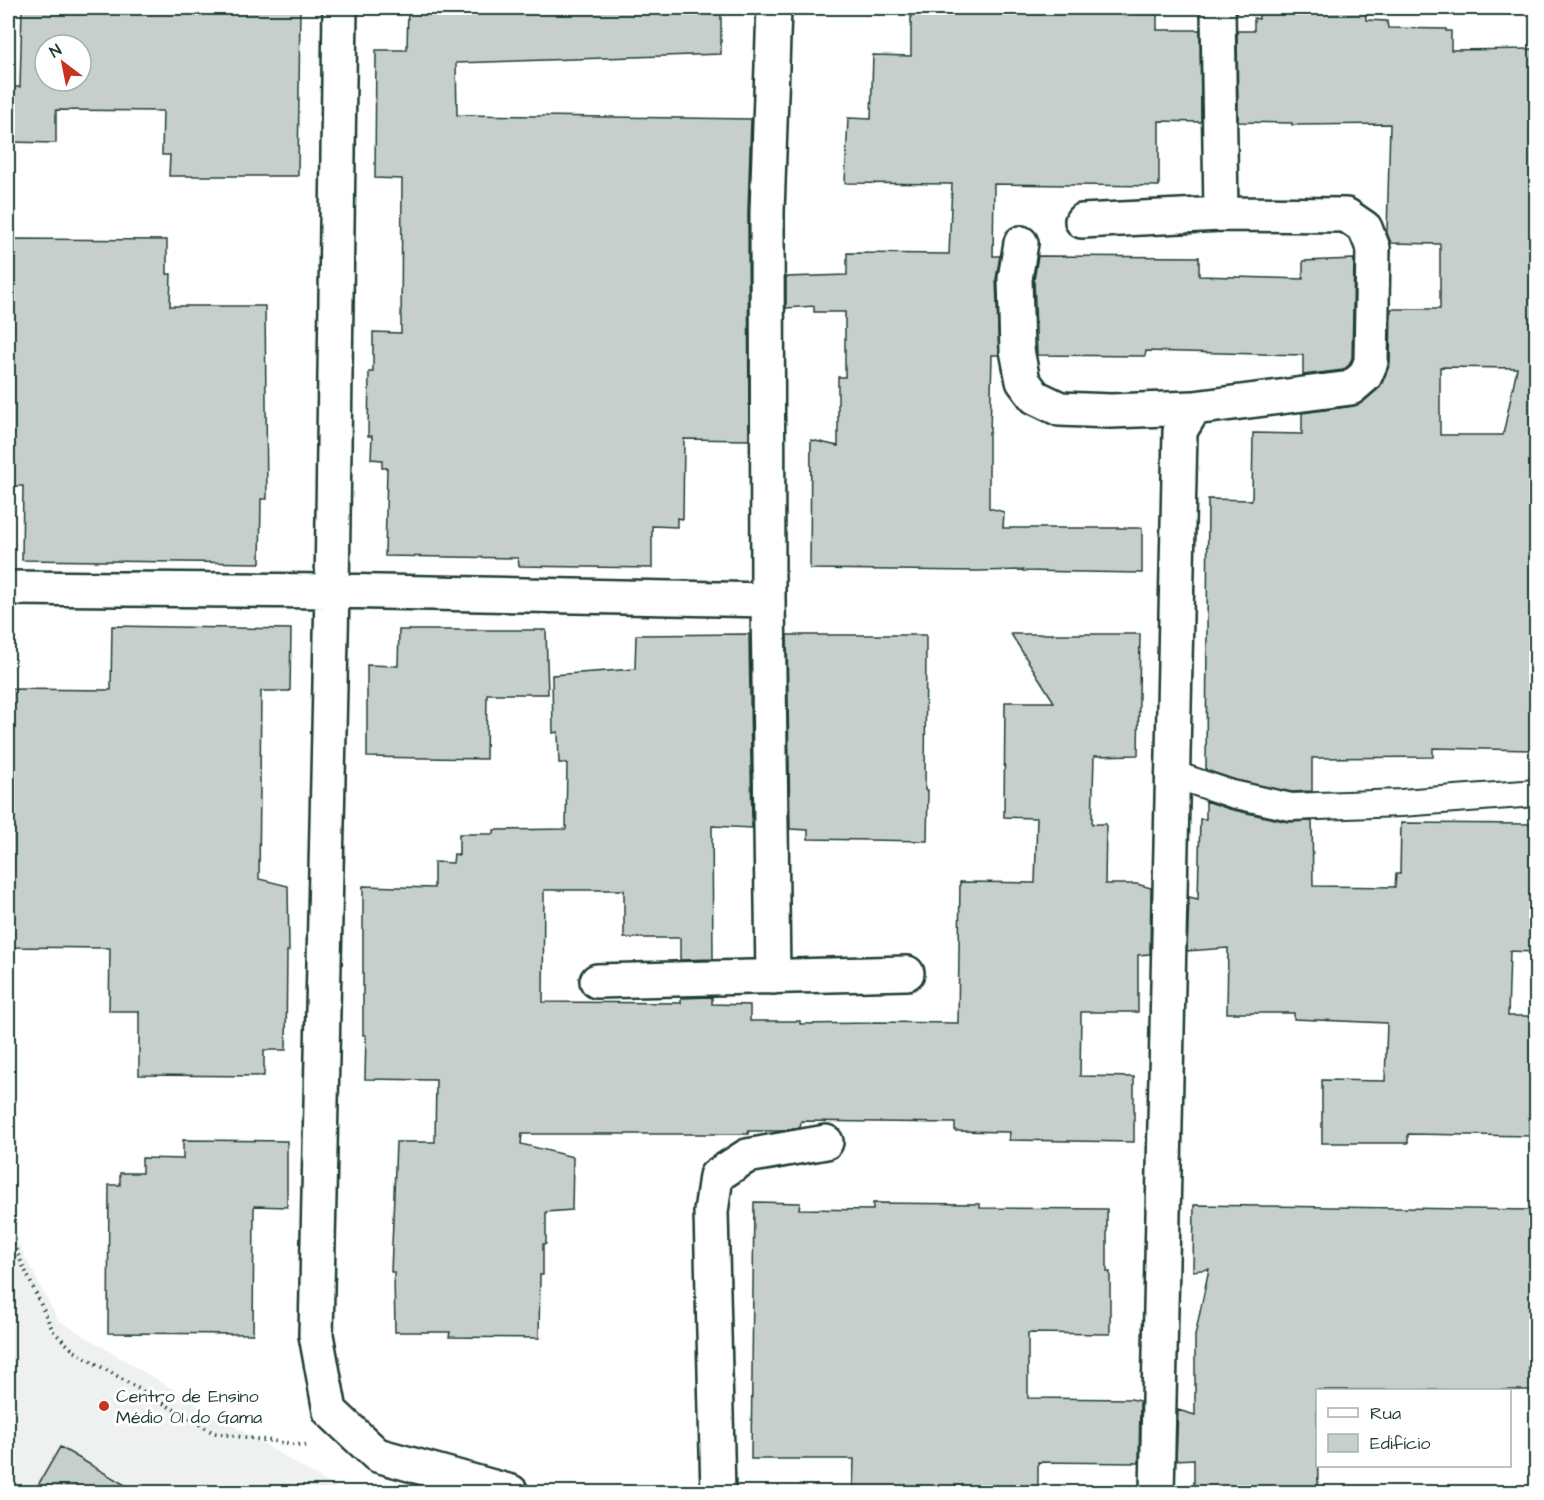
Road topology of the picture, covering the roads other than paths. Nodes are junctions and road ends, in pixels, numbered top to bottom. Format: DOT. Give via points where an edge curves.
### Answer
graph roads {
  1 [pos="340,8"];
  2 [pos="774,8"];
  3 [pos="1218,8"];
  4 [pos="1221,214"];
  5 [pos="1082,221"];
  6 [pos="1021,243"];
  7 [pos="1194,408"];
  8 [pos="8,588"];
  9 [pos="332,591"];
  10 [pos="768,600"];
  11 [pos="1172,774"];
  12 [pos="1536,793"];
  13 [pos="907,973"];
  14 [pos="773,977"];
  15 [pos="597,981"];
  16 [pos="826,1142"];
  17 [pos="511,1492"];
  18 [pos="718,1492"];
  19 [pos="1158,1492"];
  1 -- 9 [label="street"];
  2 -- 10 [label="street" via="767,213"];
  3 -- 4 [label="street"];
  4 -- 5 [label="street"];
  4 -- 7 [label="street" via="1346,215 1365,228 1373,248 1371,362 1365,376 1351,388"];
  6 -- 7 [label="street" via="1015,279 1017,350 1023,381 1035,397 1059,409"];
  7 -- 11 [label="street" via="1180,431"];
  8 -- 9 [label="street"];
  9 -- 10 [label="street"];
  9 -- 17 [label="street" via="316,1335 330,1411 376,1455"];
  10 -- 14 [label="street"];
  11 -- 12 [label="lane" via="1232,794 1292,807"];
  11 -- 19 [label="street"];
  13 -- 14 [label="street"];
  14 -- 15 [label="street"];
  16 -- 18 [label="street" via="747,1156 716,1176 711,1212"];
}
